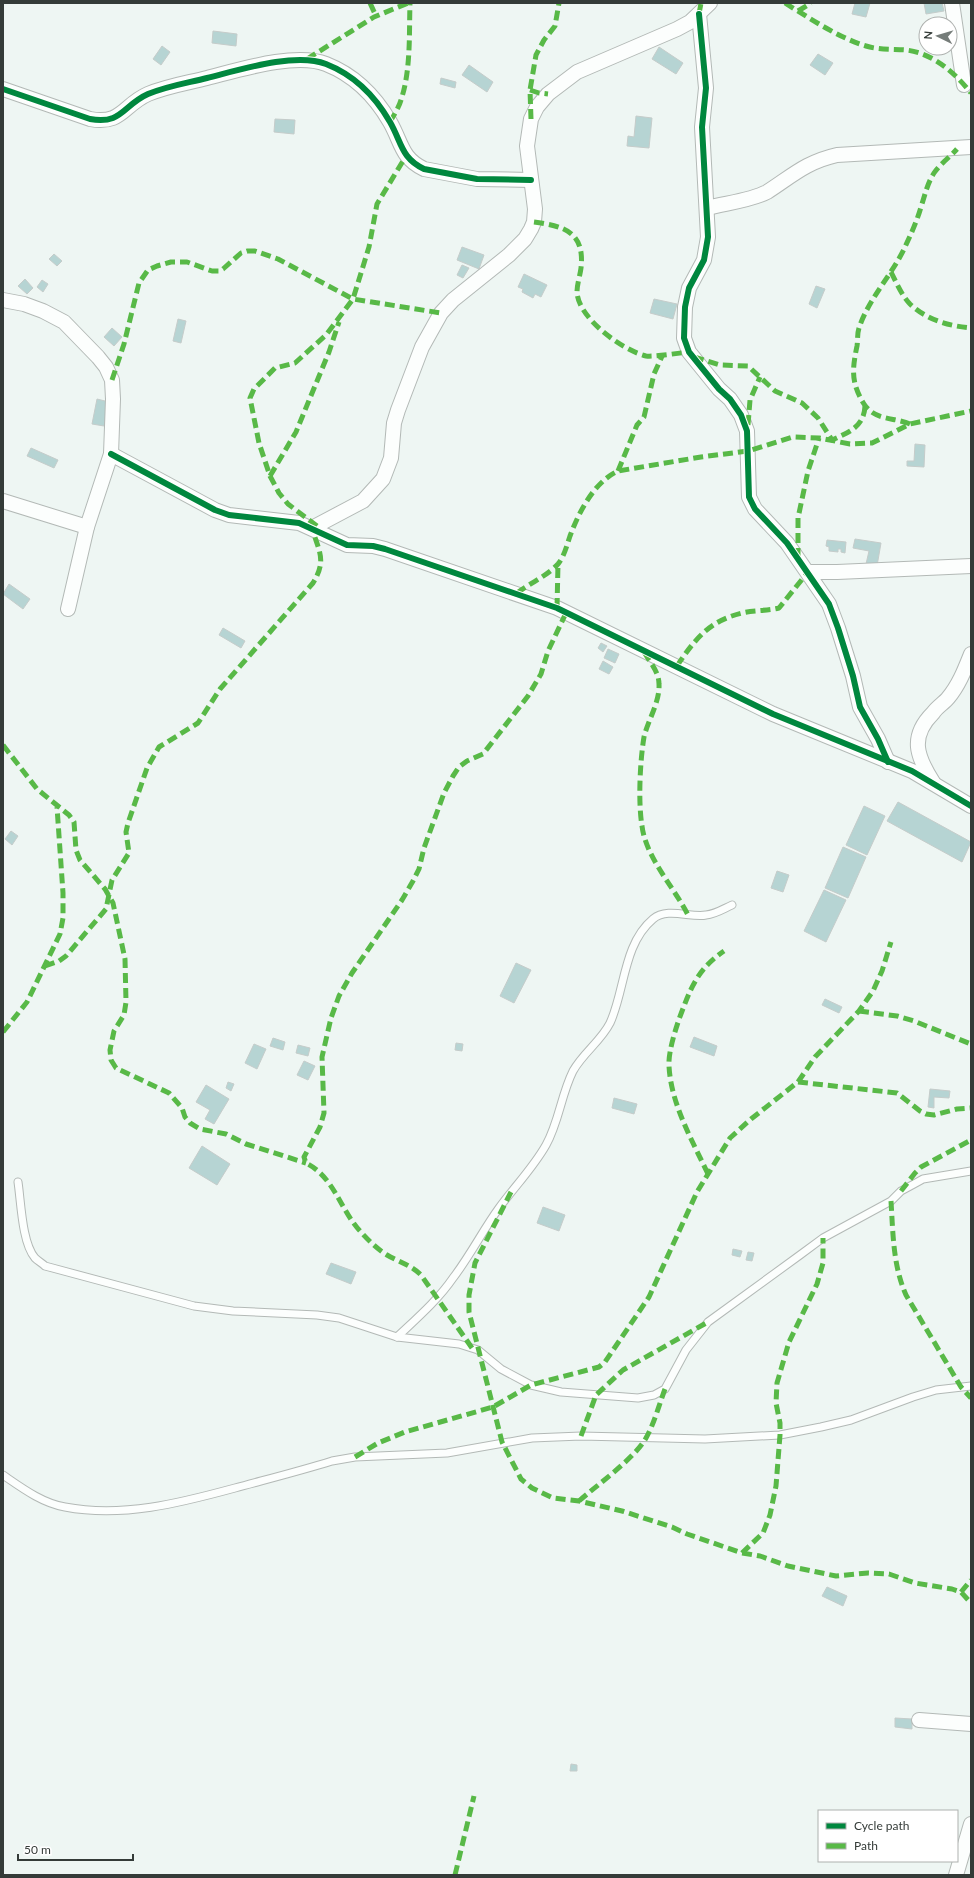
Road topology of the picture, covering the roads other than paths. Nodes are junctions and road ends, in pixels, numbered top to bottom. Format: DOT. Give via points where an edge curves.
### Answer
graph roads {
  1 [pos="710,3"];
  2 [pos="952,3"];
  3 [pos="699,14"];
  4 [pos="964,85"];
  5 [pos="3,89"];
  6 [pos="971,147"];
  7 [pos="531,180"];
  8 [pos="707,208"];
  9 [pos="3,300"];
  10 [pos="111,454"];
  11 [pos="3,501"];
  12 [pos="87,527"];
  13 [pos="312,528"];
  14 [pos="971,566"];
  15 [pos="808,572"];
  16 [pos="68,609"];
  17 [pos="971,654"];
  18 [pos="888,762"];
  19 [pos="935,784"];
  20 [pos="971,806"];
  21 [pos="732,905"];
  22 [pos="971,1171"];
  23 [pos="18,1182"];
  24 [pos="397,1337"];
  25 [pos="971,1386"];
  26 [pos="3,1475"];
  27 [pos="919,1720"];
  28 [pos="971,1724"];
  29 [pos="971,1824"];
  30 [pos="956,1875"];
  1 -- 3 [label="street"];
  2 -- 4 [label="street"];
  3 -- 7 [label="street" via="677,29 577,72 548,94 531,119 527,146"];
  3 -- 8 [label="street" via="706,88 702,127"];
  5 -- 7 [label="street" via="102,121 110,120 147,95 168,88 264,64 305,60 324,63 350,77 368,91 390,122 406,156 417,166 477,179"];
  6 -- 8 [label="street" via="822,158 766,192"];
  7 -- 13 [label="street" via="534,222 525,240 453,300 441,313 422,347 398,410 391,458 383,479 363,501"];
  8 -- 15 [label="street" via="708,237 704,260 689,288 684,307 684,338 689,352 719,390 730,399 745,423 749,497 755,509 787,543"];
  9 -- 10 [label="street" via="31,306 64,322 106,367 112,380"];
  10 -- 12 [label="street"];
  10 -- 13 [label="street" via="215,510 229,515 284,520"];
  11 -- 12 [label="street"];
  12 -- 16 [label="street"];
  13 -- 18 [label="street" via="347,545 385,549 550,605 773,714"];
  14 -- 15 [label="street"];
  15 -- 18 [label="street" via="829,604 854,676 860,707"];
  17 -- 19 [label="street" via="949,698 931,714 917,744 922,764"];
  18 -- 19 [label="street" via="912,771"];
  19 -- 20 [label="street"];
  21 -- 24 [label="lane" via="705,916 658,915 646,927 631,954 610,1023 574,1070 547,1144 498,1209 453,1279"];
  22 -- 24 [label="lane" via="923,1179 901,1191 891,1201 800,1254 708,1322 686,1350 665,1389 654,1395 638,1398 561,1392 531,1385 501,1369 472,1348 452,1343"];
  23 -- 24 [label="lane" via="29,1246 35,1258 45,1266 194,1306 338,1318"];
  25 -- 26 [label="lane" via="936,1390 851,1420 780,1435 705,1439 581,1436 532,1438 447,1453 355,1457 183,1502 132,1510 104,1511 64,1507 45,1500"];
  27 -- 28 [label="street"];
  29 -- 30 [label="street"];
}
